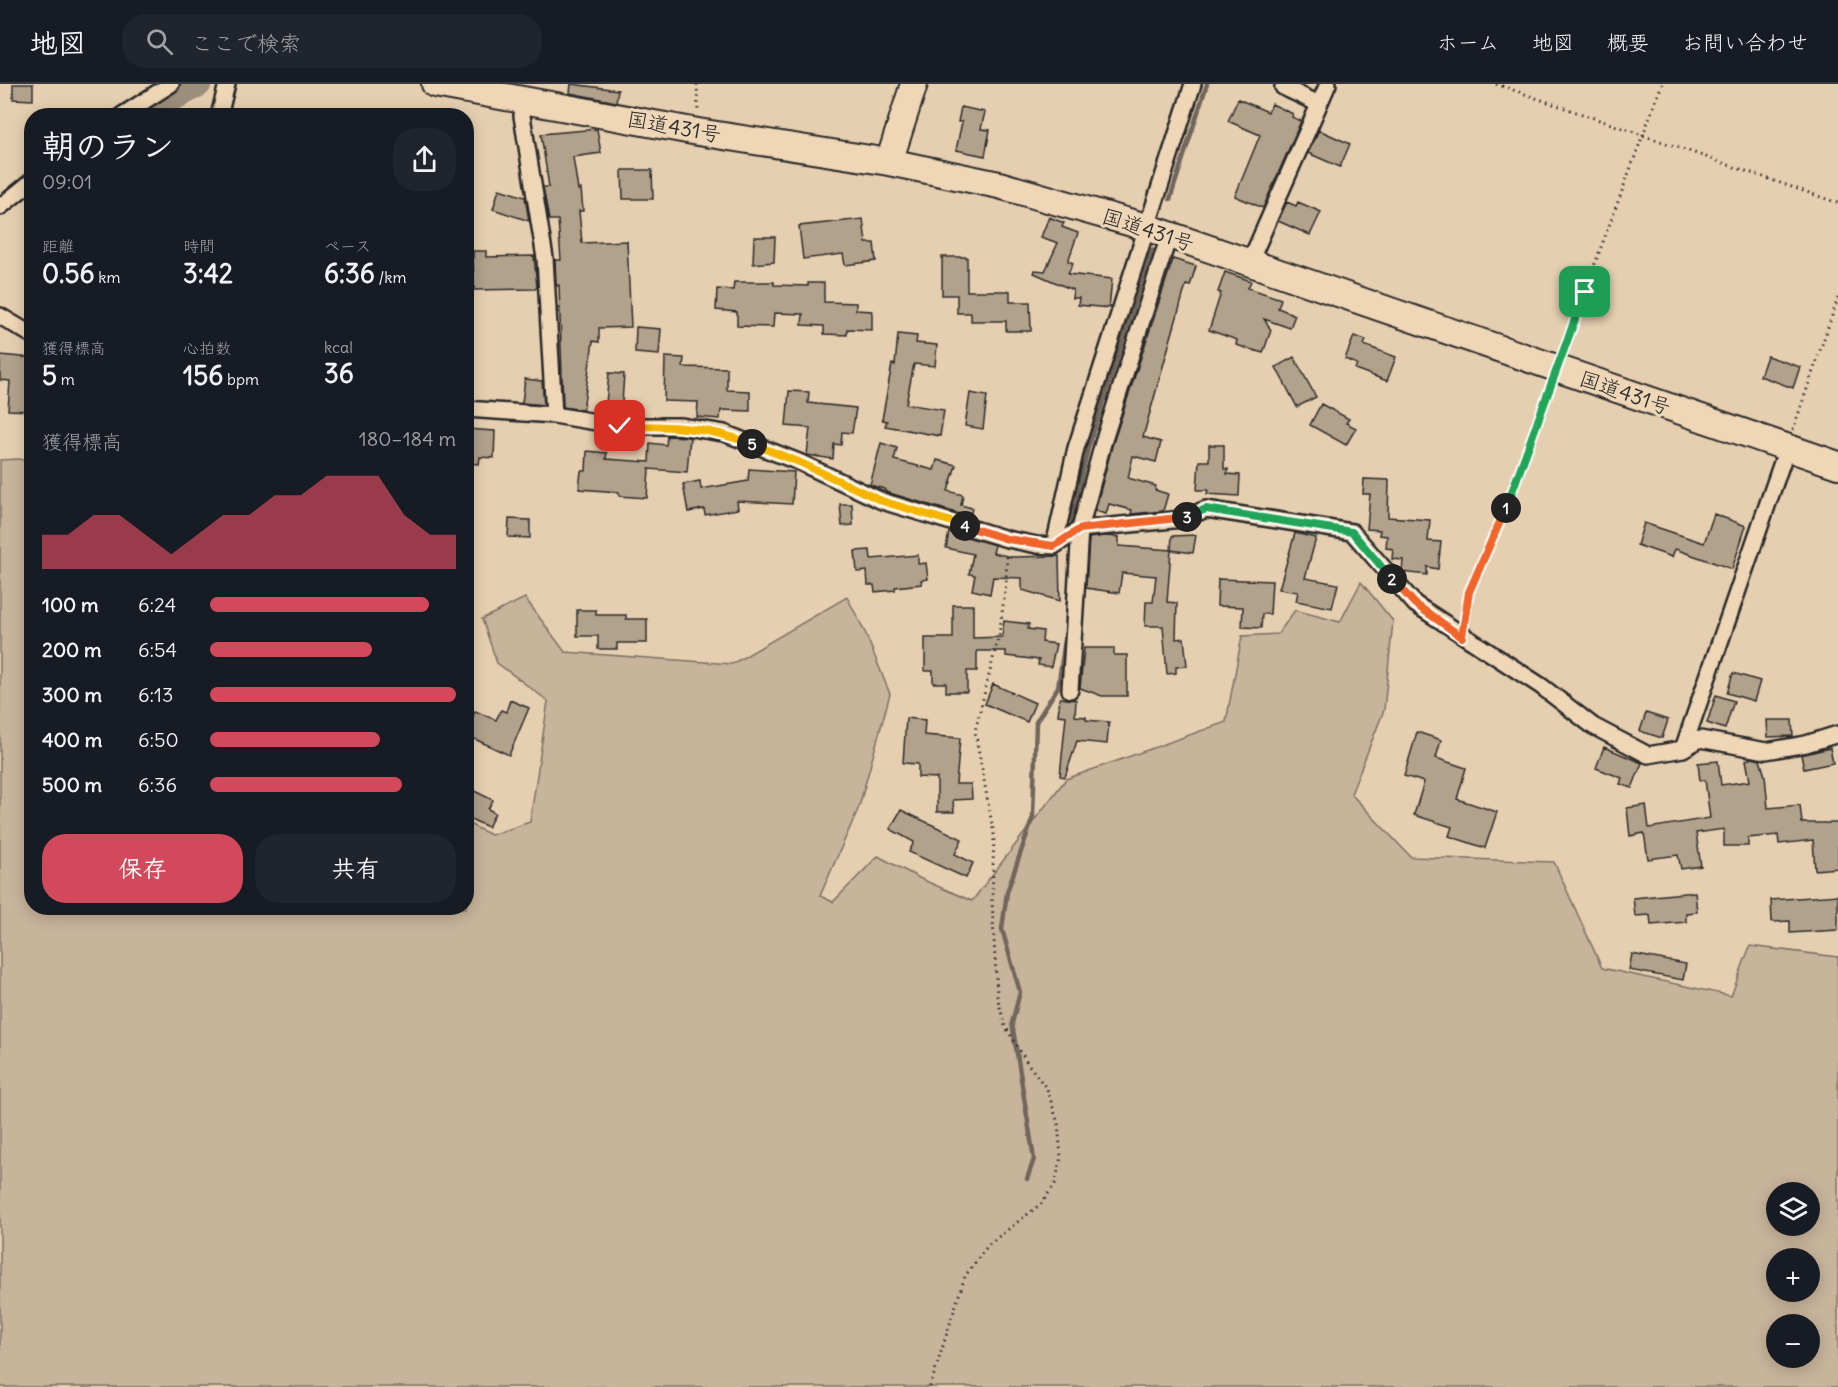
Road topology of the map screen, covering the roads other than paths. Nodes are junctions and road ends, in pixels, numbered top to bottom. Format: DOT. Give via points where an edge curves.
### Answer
graph roads {
  1 [pos="171,84"];
  2 [pos="227,84"];
  3 [pos="435,84"];
  4 [pos="914,84"];
  5 [pos="1193,84"];
  6 [pos="1328,84"];
  7 [pos="1282,87"];
  8 [pos="524,101"];
  9 [pos="1320,104"];
  10 [pos="134,108"];
  11 [pos="221,108"];
  12 [pos="889,162"];
  13 [pos="24,188"];
  14 [pos="0,207"];
  15 [pos="1158,231"];
  16 [pos="1249,264"];
  17 [pos="0,316"];
  18 [pos="24,330"];
  19 [pos="474,410"];
  20 [pos="554,415"];
  21 [pos="1787,448"];
  22 [pos="1838,465"];
  23 [pos="1080,529"];
  24 [pos="1054,546"];
  25 [pos="1070,690"];
  26 [pos="1838,734"];
  27 [pos="1683,749"];
  1 -- 10 [label="street"];
  2 -- 11 [label="street"];
  3 -- 8 [label="highway, 国道431号"];
  4 -- 12 [label="highway"];
  5 -- 15 [label="street"];
  6 -- 9 [label="street"];
  7 -- 9 [label="street"];
  8 -- 12 [label="highway, 国道431号"];
  8 -- 20 [label="street" via="522,116 545,258"];
  9 -- 16 [label="street"];
  12 -- 15 [label="highway, 国道431号" via="999,185"];
  13 -- 14 [label="street"];
  15 -- 16 [label="highway, 国道431号"];
  15 -- 23 [label="street"];
  15 -- 24 [label="street" via="1076,448"];
  16 -- 21 [label="highway, 国道431号"];
  17 -- 18 [label="street"];
  19 -- 20 [label="street"];
  20 -- 24 [label="street" via="620,426 680,426 724,433 799,462 882,501 1007,539"];
  21 -- 22 [label="highway, 国道431号"];
  21 -- 27 [label="street"];
  23 -- 24 [label="street"];
  23 -- 25 [label="street"];
  23 -- 27 [label="street" via="1183,519 1206,509 1352,532 1415,604 1541,686 1593,726 1648,755"];
  26 -- 27 [label="street" via="1766,751 1700,739"];
}
